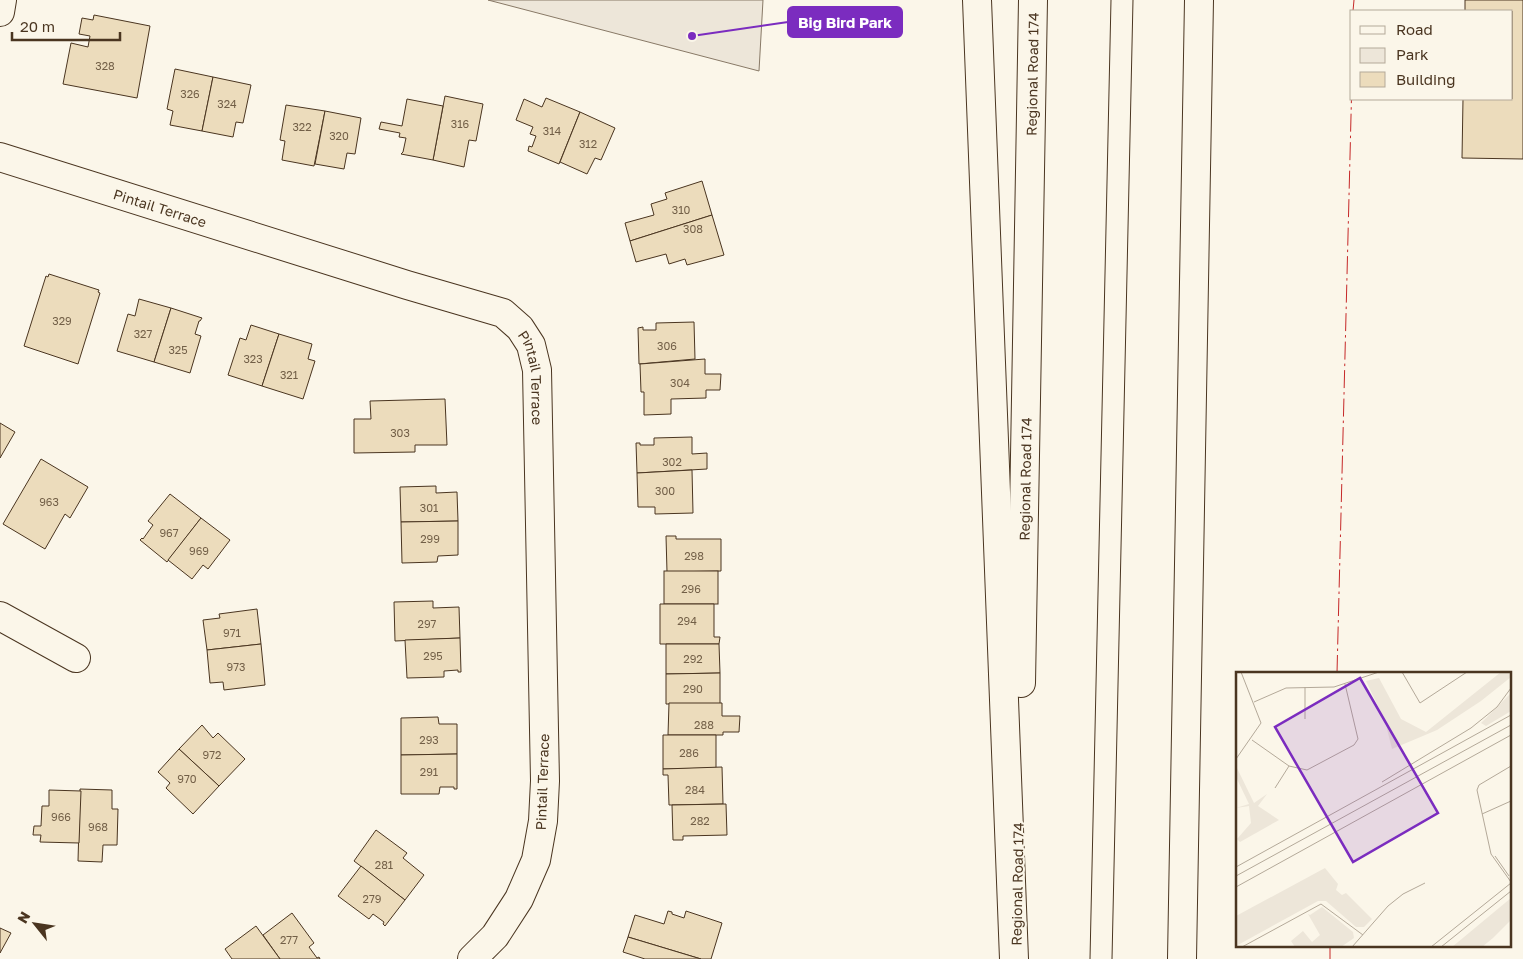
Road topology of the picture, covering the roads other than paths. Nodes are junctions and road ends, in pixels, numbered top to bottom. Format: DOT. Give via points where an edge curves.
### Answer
graph roads {
  1 [pos="2,0"];
  2 [pos="977,0"];
  3 [pos="1033,0"];
  4 [pos="1199,0"];
  5 [pos="0,12"];
  6 [pos="0,157"];
  7 [pos="0,616"];
  8 [pos="76,658"];
  9 [pos="472,959"];
  10 [pos="1015,959"];
  11 [pos="1182,959"];
  1 -- 5 [label="main road"];
  2 -- 10 [label="main road"];
  3 -- 10 [label="main road, Regional Road 174"];
  4 -- 11 [label="main road"];
  6 -- 9 [label="main road, Pintail Terrace" via="503,313 520,328 531,345 538,380 543,821 536,860 519,899 495,936"];
  7 -- 8 [label="main road"];
}
